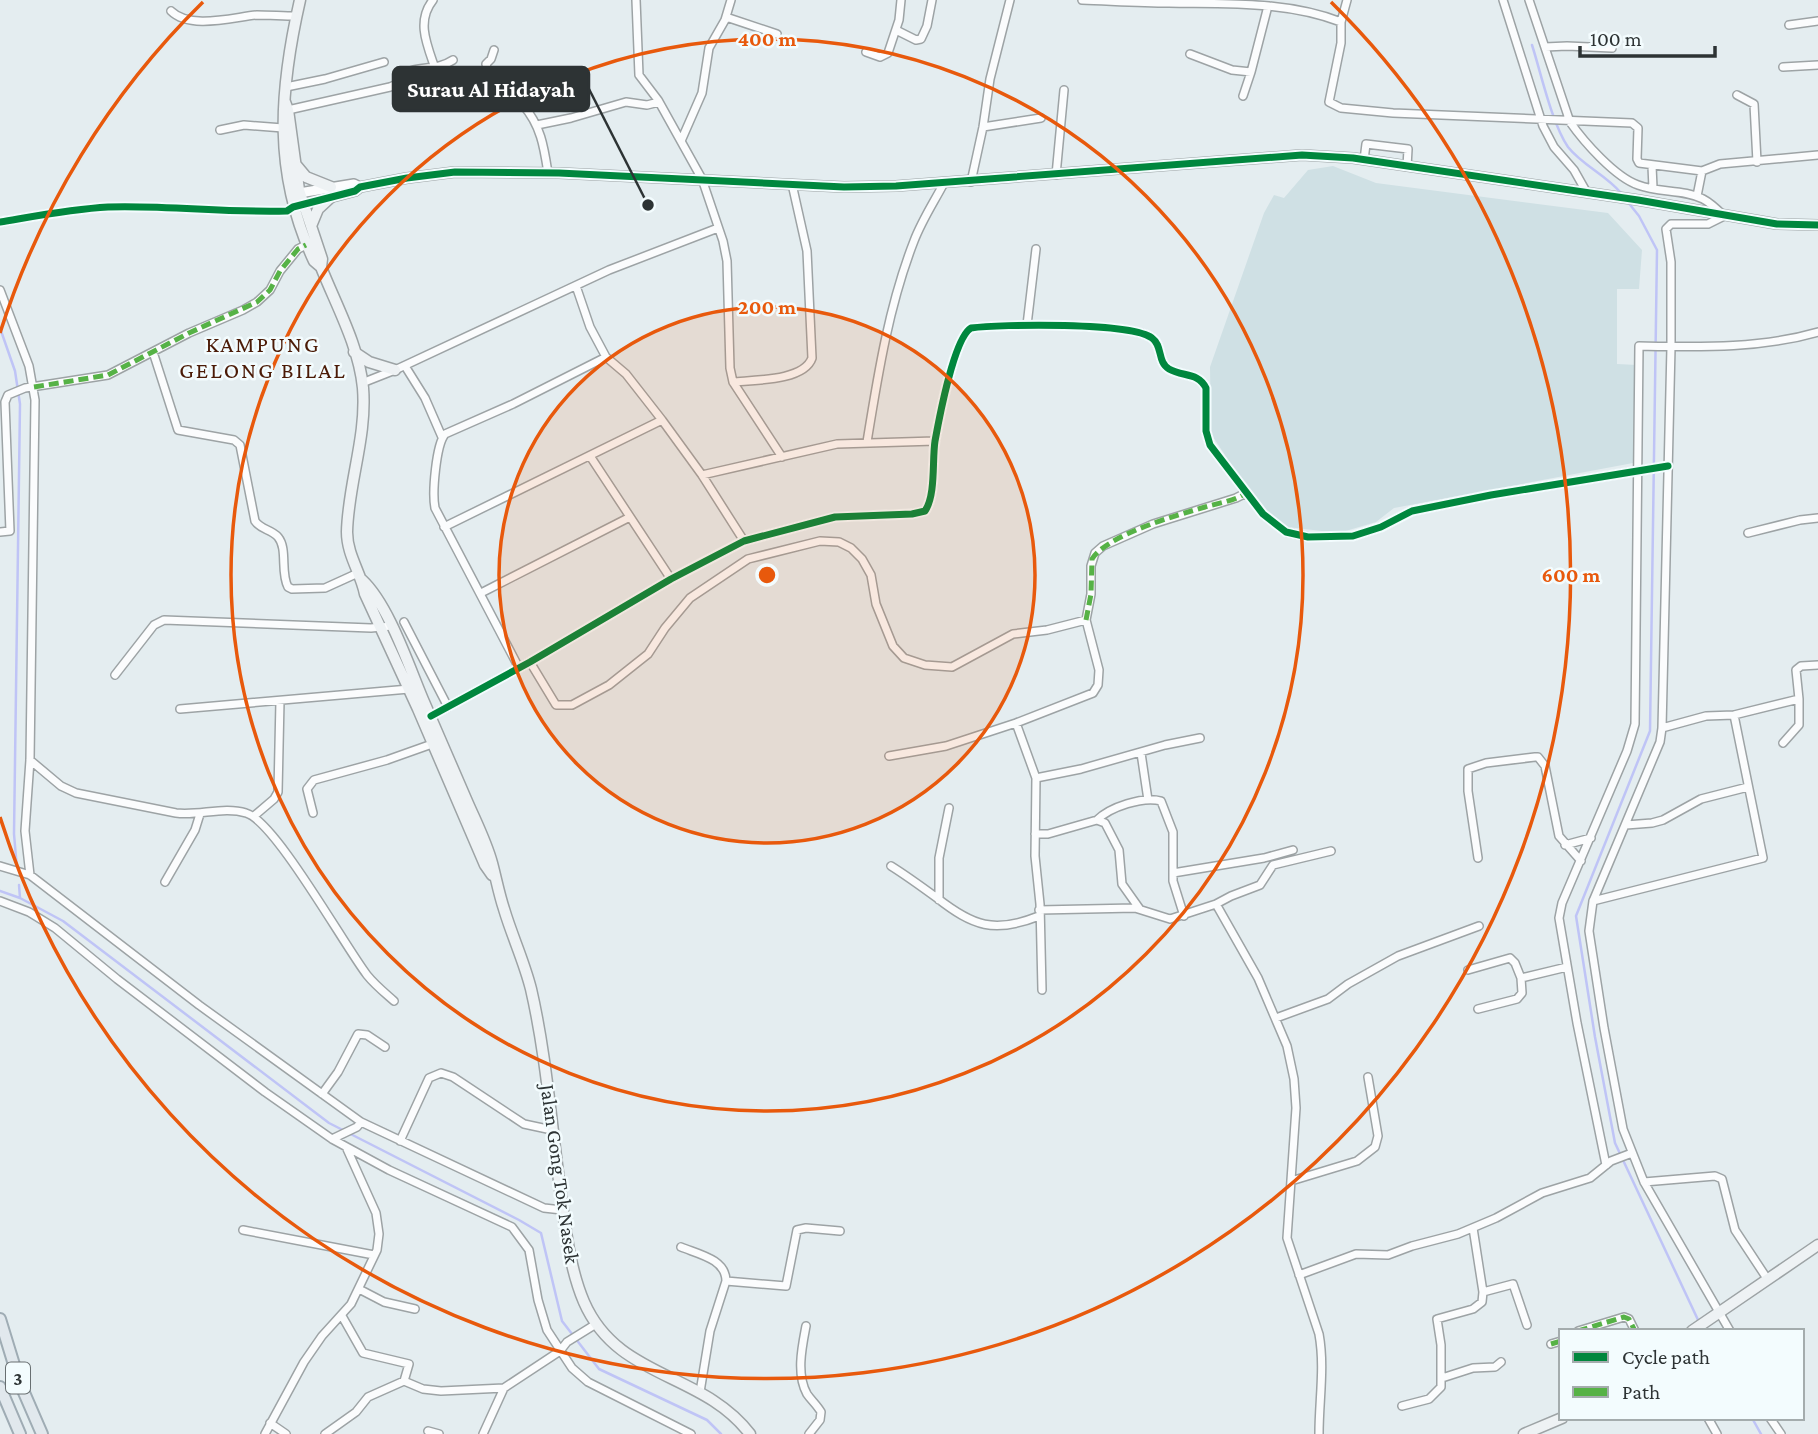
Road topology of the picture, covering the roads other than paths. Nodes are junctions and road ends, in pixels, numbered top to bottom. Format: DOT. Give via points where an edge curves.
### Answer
graph roads {
  1 [pos="300,0"];
  2 [pos="433,0"];
  3 [pos="636,0"];
  4 [pos="731,0"];
  5 [pos="901,0"];
  6 [pos="932,0"];
  7 [pos="1010,0"];
  8 [pos="1082,0"];
  9 [pos="1347,0"];
  10 [pos="1503,0"];
  11 [pos="1529,0"];
  12 [pos="1175,2"];
  13 [pos="1268,6"];
  14 [pos="171,11"];
  15 [pos="296,16"];
  16 [pos="726,17"];
  17 [pos="1818,21"];
  18 [pos="1341,22"];
  19 [pos="1789,25"];
  20 [pos="896,30"];
  21 [pos="777,34"];
  22 [pos="1545,47"];
  23 [pos="1612,48"];
  24 [pos="494,50"];
  25 [pos="866,52"];
  26 [pos="1190,54"];
  27 [pos="453,60"];
  28 [pos="384,62"];
  29 [pos="1818,65"];
  30 [pos="1783,67"];
  31 [pos="435,68"];
  32 [pos="1251,72"];
  33 [pos="286,87"];
  34 [pos="1064,90"];
  35 [pos="1738,95"];
  36 [pos="1243,96"];
  37 [pos="659,102"];
  38 [pos="287,106"];
  39 [pos="1041,118"];
  40 [pos="1542,120"];
  41 [pos="1568,122"];
  42 [pos="537,125"];
  43 [pos="983,127"];
  44 [pos="283,128"];
  45 [pos="220,130"];
  46 [pos="681,141"];
  47 [pos="1818,155"];
  48 [pos="1364,160"];
  49 [pos="294,162"];
  50 [pos="1757,162"];
  51 [pos="1652,166"];
  52 [pos="1407,167"];
  53 [pos="1702,171"];
  54 [pos="548,173"];
  55 [pos="1056,175"];
  56 [pos="702,179"];
  57 [pos="971,181"];
  58 [pos="944,183"];
  59 [pos="792,184"];
  60 [pos="1653,188"];
  61 [pos="332,192"];
  62 [pos="295,193"];
  63 [pos="1587,193"];
  64 [pos="1697,196"];
  65 [pos="298,206"];
  66 [pos="1724,216"];
  67 [pos="0,222"];
  68 [pos="1818,225"];
  69 [pos="311,228"];
  70 [pos="718,228"];
  71 [pos="306,245"];
  72 [pos="1036,249"];
  73 [pos="321,267"];
  74 [pos="576,286"];
  75 [pos="0,290"];
  76 [pos="1027,325"];
  77 [pos="1818,332"];
  78 [pos="1671,347"];
  79 [pos="153,352"];
  80 [pos="354,352"];
  81 [pos="606,357"];
  82 [pos="400,368"];
  83 [pos="733,382"];
  84 [pos="362,383"];
  85 [pos="29,388"];
  86 [pos="662,420"];
  87 [pos="442,437"];
  88 [pos="935,441"];
  89 [pos="867,442"];
  90 [pos="590,456"];
  91 [pos="782,457"];
  92 [pos="1668,466"];
  93 [pos="1636,470"];
  94 [pos="702,475"];
  95 [pos="1246,493"];
  96 [pos="630,517"];
  97 [pos="1818,518"];
  98 [pos="444,527"];
  99 [pos="0,532"];
  100 [pos="1748,533"];
  101 [pos="744,541"];
  102 [pos="360,576"];
  103 [pos="671,579"];
  104 [pos="481,593"];
  105 [pos="1086,620"];
  106 [pos="404,622"];
  107 [pos="386,627"];
  108 [pos="530,662"];
  109 [pos="1818,665"];
  110 [pos="519,668"];
  111 [pos="115,675"];
  112 [pos="409,689"];
  113 [pos="1799,699"];
  114 [pos="280,701"];
  115 [pos="448,707"];
  116 [pos="180,709"];
  117 [pos="418,709"];
  118 [pos="1734,715"];
  119 [pos="431,716"];
  120 [pos="1016,723"];
  121 [pos="1662,728"];
  122 [pos="427,732"];
  123 [pos="1200,738"];
  124 [pos="1783,743"];
  125 [pos="432,744"];
  126 [pos="1141,753"];
  127 [pos="890,756"];
  128 [pos="30,760"];
  129 [pos="1036,779"];
  130 [pos="1748,787"];
  131 [pos="1148,800"];
  132 [pos="949,808"];
  133 [pos="313,813"];
  134 [pos="200,814"];
  135 [pos="254,816"];
  136 [pos="1097,820"];
  137 [pos="1626,825"];
  138 [pos="1035,834"];
  139 [pos="1591,838"];
  140 [pos="1564,845"];
  141 [pos="1293,850"];
  142 [pos="1331,851"];
  143 [pos="1478,858"];
  144 [pos="1581,861"];
  145 [pos="0,866"];
  146 [pos="891,866"];
  147 [pos="1172,873"];
  148 [pos="30,875"];
  149 [pos="494,878"];
  150 [pos="165,882"];
  151 [pos="939,900"];
  152 [pos="0,901"];
  153 [pos="1593,901"];
  154 [pos="1216,904"];
  155 [pos="1139,908"];
  156 [pos="1039,913"];
  157 [pos="1184,916"];
  158 [pos="1479,926"];
  159 [pos="1567,967"];
  160 [pos="1468,970"];
  161 [pos="1521,978"];
  162 [pos="1042,990"];
  163 [pos="394,1001"];
  164 [pos="1478,1009"];
  165 [pos="1276,1018"];
  166 [pos="385,1047"];
  167 [pos="1368,1077"];
  168 [pos="322,1094"];
  169 [pos="359,1125"];
  170 [pos="552,1130"];
  171 [pos="332,1139"];
  172 [pos="400,1141"];
  173 [pos="346,1147"];
  174 [pos="1630,1153"];
  175 [pos="1609,1163"];
  176 [pos="1291,1181"];
  177 [pos="1644,1182"];
  178 [pos="562,1210"];
  179 [pos="1473,1228"];
  180 [pos="243,1230"];
  181 [pos="840,1231"];
  182 [pos="1818,1245"];
  183 [pos="681,1247"];
  184 [pos="374,1255"];
  185 [pos="1298,1275"];
  186 [pos="1768,1280"];
  187 [pos="726,1281"];
  188 [pos="359,1289"];
  189 [pos="1483,1292"];
  190 [pos="415,1309"];
  191 [pos="1719,1314"];
  192 [pos="342,1316"];
  193 [pos="0,1319"];
  194 [pos="596,1324"];
  195 [pos="1527,1325"];
  196 [pos="806,1326"];
  197 [pos="1585,1329"];
  198 [pos="1634,1329"];
  199 [pos="1696,1329"];
  200 [pos="1729,1329"];
  201 [pos="1559,1342"];
  202 [pos="1551,1344"];
  203 [pos="560,1351"];
  204 [pos="1501,1362"];
  205 [pos="1442,1378"];
  206 [pos="404,1381"];
  207 [pos="0,1387"];
  208 [pos="504,1388"];
  209 [pos="700,1392"];
  210 [pos="1402,1406"];
  211 [pos="1559,1420"];
  212 [pos="270,1423"];
  213 [pos="428,1431"];
  214 [pos="1540,1431"];
  215 [pos="20,1434"];
  216 [pos="42,1434"];
  217 [pos="265,1434"];
  218 [pos="286,1434"];
  219 [pos="325,1434"];
  220 [pos="439,1434"];
  221 [pos="483,1434"];
  222 [pos="691,1434"];
  223 [pos="750,1434"];
  224 [pos="810,1434"];
  225 [pos="1319,1434"];
  226 [pos="1524,1434"];
  1 -- 15 [label="main road, Jalan Gong Tok Nasek"];
  2 -- 31 [label="street" via="425,10 424,32"];
  3 -- 37 [label="street" via="638,70"];
  4 -- 16 [label="street"];
  5 -- 20 [label="street"];
  6 -- 20 [label="street" via="920,39"];
  7 -- 43 [label="street"];
  8 -- 12 [label="street"];
  9 -- 18 [label="street"];
  10 -- 40 [label="street"];
  11 -- 22 [label="street"];
  12 -- 13 [label="street"];
  13 -- 18 [label="street"];
  13 -- 32 [label="street"];
  14 -- 15 [label="street" via="186,19 208,21"];
  15 -- 33 [label="main road, Jalan Gong Tok Nasek"];
  16 -- 21 [label="street"];
  16 -- 46 [label="street" via="709,48 702,93"];
  17 -- 19 [label="street"];
  18 -- 40 [label="street" via="1329,102 1341,108"];
  20 -- 25 [label="street" via="886,55"];
  22 -- 23 [label="street"];
  22 -- 41 [label="street"];
  24 -- 42 [label="street" via="486,64 490,76 523,105"];
  26 -- 32 [label="street"];
  27 -- 31 [label="street"];
  28 -- 33 [label="street"];
  29 -- 30 [label="street"];
  31 -- 38 [label="street" via="409,70 390,87"];
  32 -- 36 [label="street"];
  33 -- 38 [label="main road, Jalan Gong Tok Nasek"];
  34 -- 55 [label="street"];
  35 -- 50 [label="street" via="1754,104"];
  37 -- 42 [label="street" via="626,102"];
  37 -- 46 [label="street"];
  38 -- 44 [label="main road, Jalan Gong Tok Nasek" via="282,110"];
  38 -- 49 [label="main road, Jalan Gong Tok Nasek"];
  39 -- 43 [label="street"];
  40 -- 41 [label="street"];
  40 -- 63 [label="street" via="1553,147"];
  41 -- 51 [label="street" via="1635,123 1637,159"];
  41 -- 60 [label="street" via="1620,174"];
  42 -- 54 [label="street"];
  43 -- 57 [label="street"];
  44 -- 45 [label="street" via="244,125"];
  44 -- 62 [label="main road, Jalan Gong Tok Nasek"];
  46 -- 56 [label="street"];
  47 -- 50 [label="street"];
  48 -- 52 [label="street"];
  48 -- 52 [label="street" via="1366,144 1408,149"];
  48 -- 55 [label="street" via="1302,155"];
  49 -- 61 [label="main road" via="306,177"];
  49 -- 62 [label="main road, Jalan Gong Tok Nasek"];
  50 -- 53 [label="street" via="1720,164"];
  51 -- 53 [label="street"];
  51 -- 60 [label="street"];
  52 -- 63 [label="street"];
  53 -- 64 [label="street"];
  54 -- 56 [label="street"];
  54 -- 61 [label="street" via="456,172"];
  55 -- 57 [label="street"];
  56 -- 59 [label="street"];
  56 -- 70 [label="street"];
  57 -- 58 [label="street"];
  58 -- 59 [label="street" via="870,187"];
  58 -- 89 [label="street" via="914,239 905,267 879,367"];
  59 -- 83 [label="street" via="807,251 812,358 807,368 794,375"];
  60 -- 64 [label="street"];
  61 -- 62 [label="street"];
  61 -- 65 [label="street"];
  61 -- 69 [label="main road" via="318,209"];
  62 -- 65 [label="main road, Jalan Gong Tok Nasek"];
  63 -- 66 [label="street"];
  64 -- 66 [label="street"];
  65 -- 67 [label="street" via="287,211 239,212 108,207"];
  65 -- 69 [label="main road, Jalan Gong Tok Nasek"];
  65 -- 71 [label="main road, Jalan Gong Tok Nasek"];
  66 -- 68 [label="street"];
  66 -- 78 [label="street" via="1708,225 1667,226"];
  69 -- 73 [label="main road, Jalan Gong Tok Nasek"];
  70 -- 74 [label="street"];
  70 -- 83 [label="street" via="727,261"];
  71 -- 73 [label="main road, Jalan Gong Tok Nasek"];
  71 -- 79 [label="street" via="257,302"];
  72 -- 76 [label="street"];
  73 -- 80 [label="main road, Jalan Gong Tok Nasek"];
  74 -- 81 [label="street"];
  74 -- 82 [label="street"];
  75 -- 85 [label="street" via="29,366"];
  76 -- 88 [label="street" via="967,330 957,348"];
  76 -- 95 [label="street" via="1128,329 1152,338 1164,366 1203,382 1207,440"];
  77 -- 78 [label="street" via="1749,345"];
  78 -- 92 [label="street"];
  78 -- 93 [label="street" via="1639,346"];
  79 -- 85 [label="street" via="108,375"];
  79 -- 102 [label="street" via="178,430 240,445 255,521 280,540 288,586 325,588"];
  80 -- 82 [label="main road" via="369,362"];
  80 -- 84 [label="main road, Jalan Gong Tok Nasek"];
  81 -- 86 [label="street" via="626,374"];
  81 -- 87 [label="street"];
  82 -- 84 [label="street"];
  82 -- 87 [label="street" via="425,398"];
  83 -- 91 [label="street"];
  84 -- 102 [label="main road, Jalan Gong Tok Nasek" via="361,434 347,532"];
  85 -- 99 [label="street" via="5,397 10,531"];
  85 -- 128 [label="street" via="36,442"];
  86 -- 90 [label="street"];
  86 -- 94 [label="street"];
  87 -- 98 [label="street" via="434,498"];
  88 -- 89 [label="street"];
  88 -- 101 [label="street" via="930,502 925,510 835,517"];
  89 -- 91 [label="street"];
  90 -- 96 [label="street"];
  90 -- 98 [label="street"];
  91 -- 94 [label="street"];
  92 -- 93 [label="street"];
  92 -- 121 [label="street"];
  93 -- 95 [label="street" via="1412,511 1381,527 1340,538 1286,531 1263,514"];
  93 -- 139 [label="street" via="1637,717"];
  94 -- 101 [label="street"];
  95 -- 105 [label="street" via="1103,546 1092,559"];
  96 -- 103 [label="street"];
  96 -- 104 [label="street"];
  97 -- 100 [label="street"];
  98 -- 104 [label="street"];
  101 -- 103 [label="street"];
  102 -- 107 [label="main road, Jalan Gong Tok Nasek" via="373,590"];
  103 -- 108 [label="street"];
  104 -- 110 [label="street"];
  105 -- 108 [label="street" via="1013,634 951,667 925,665 904,658 893,646 862,559 844,544 824,541 752,557 705,586 679,609 648,654 602,690 572,705 556,705"];
  105 -- 120 [label="street" via="1098,670 1096,691"];
  106 -- 115 [label="street"];
  107 -- 111 [label="street" via="164,620 154,625"];
  107 -- 112 [label="main road, Jalan Gong Tok Nasek"];
  107 -- 119 [label="main road, Jalan Gong Tok Nasek"];
  108 -- 110 [label="street"];
  109 -- 113 [label="street" via="1796,670"];
  110 -- 115 [label="street"];
  112 -- 114 [label="street"];
  112 -- 117 [label="main road, Jalan Gong Tok Nasek"];
  113 -- 118 [label="street"];
  113 -- 124 [label="street" via="1798,724"];
  114 -- 116 [label="street"];
  114 -- 135 [label="street" via="278,792"];
  115 -- 119 [label="street"];
  117 -- 119 [label="main road"];
  117 -- 122 [label="main road, Jalan Gong Tok Nasek"];
  118 -- 121 [label="street" via="1706,716"];
  118 -- 130 [label="street"];
  119 -- 122 [label="main road"];
  119 -- 149 [label="main road, Jalan Gong Tok Nasek" via="492,863"];
  120 -- 127 [label="street" via="946,746"];
  120 -- 129 [label="street"];
  121 -- 137 [label="street"];
  122 -- 125 [label="main road, Jalan Gong Tok Nasek"];
  123 -- 126 [label="street"];
  125 -- 133 [label="street" via="314,780 307,789"];
  125 -- 149 [label="main road, Jalan Gong Tok Nasek"];
  126 -- 129 [label="street"];
  126 -- 131 [label="street"];
  128 -- 134 [label="street" via="76,793"];
  128 -- 148 [label="street" via="25,831"];
  129 -- 138 [label="street"];
  130 -- 137 [label="street" via="1701,799 1663,820"];
  130 -- 153 [label="street" via="1763,858"];
  131 -- 136 [label="street"];
  131 -- 147 [label="street" via="1161,802 1171,824"];
  132 -- 151 [label="street" via="939,858"];
  134 -- 135 [label="street" via="234,811"];
  134 -- 150 [label="street"];
  135 -- 163 [label="street" via="295,865 368,977"];
  136 -- 138 [label="street"];
  136 -- 155 [label="street" via="1110,830 1119,850 1122,884"];
  137 -- 153 [label="street"];
  138 -- 156 [label="street"];
  139 -- 140 [label="street"];
  139 -- 144 [label="street"];
  140 -- 143 [label="street" via="1544,763 1535,757 1486,763 1469,766 1466,771"];
  140 -- 144 [label="street"];
  141 -- 147 [label="street"];
  142 -- 154 [label="street" via="1273,865 1259,885"];
  144 -- 159 [label="street" via="1560,909"];
  145 -- 148 [label="street"];
  146 -- 151 [label="street"];
  147 -- 157 [label="street"];
  148 -- 168 [label="street"];
  149 -- 170 [label="main road, Jalan Gong Tok Nasek" via="530,988"];
  151 -- 156 [label="street" via="980,924 1010,925"];
  152 -- 171 [label="street" via="55,928"];
  153 -- 174 [label="street" via="1591,943"];
  154 -- 157 [label="street"];
  154 -- 165 [label="street"];
  155 -- 156 [label="street"];
  155 -- 157 [label="street" via="1166,919"];
  156 -- 162 [label="street"];
  158 -- 165 [label="street" via="1405,952 1328,999"];
  159 -- 161 [label="street"];
  159 -- 175 [label="street"];
  160 -- 161 [label="street" via="1510,958"];
  161 -- 164 [label="street" via="1522,993 1517,999"];
  165 -- 176 [label="street" via="1287,1046 1296,1096"];
  166 -- 168 [label="street" via="358,1034"];
  167 -- 176 [label="street" via="1376,1147 1357,1161"];
  168 -- 169 [label="street"];
  169 -- 171 [label="street"];
  169 -- 172 [label="street"];
  170 -- 172 [label="street" via="524,1124 441,1073 429,1079"];
  170 -- 178 [label="main road, Jalan Gong Tok Nasek"];
  171 -- 173 [label="street"];
  172 -- 178 [label="street" via="544,1208"];
  173 -- 184 [label="street" via="376,1213 379,1234"];
  173 -- 203 [label="street" via="512,1227 529,1250 543,1317"];
  174 -- 175 [label="street"];
  174 -- 177 [label="street"];
  175 -- 179 [label="street" via="1590,1178 1542,1193"];
  176 -- 185 [label="street" via="1287,1238"];
  177 -- 186 [label="street" via="1722,1179 1735,1230"];
  177 -- 191 [label="street"];
  178 -- 194 [label="main road, Jalan Gong Tok Nasek" via="579,1288"];
  179 -- 185 [label="street" via="1388,1255 1356,1254"];
  179 -- 189 [label="street"];
  180 -- 184 [label="street"];
  181 -- 187 [label="street" via="797,1230 786,1286"];
  182 -- 186 [label="main road"];
  183 -- 187 [label="street" via="718,1263"];
  184 -- 188 [label="street"];
  185 -- 225 [label="street" via="1322,1347"];
  186 -- 191 [label="main road"];
  187 -- 209 [label="street" via="710,1331"];
  188 -- 190 [label="street"];
  188 -- 192 [label="street"];
  189 -- 195 [label="street" via="1513,1284"];
  189 -- 205 [label="street" via="1479,1306 1437,1319"];
  191 -- 199 [label="main road"];
  191 -- 200 [label="street"];
  192 -- 206 [label="street" via="363,1353 409,1364"];
  192 -- 212 [label="street" via="316,1344"];
  193 -- 216 [label="main road, 3"];
  194 -- 203 [label="street"];
  194 -- 209 [label="main road, Jalan Gong Tok Nasek" via="624,1353"];
  196 -- 224 [label="street" via="803,1378 808,1395 821,1412"];
  197 -- 198 [label="street" via="1624,1317"];
  201 -- 202 [label="street"];
  203 -- 208 [label="street"];
  203 -- 222 [label="street" via="588,1382"];
  204 -- 205 [label="street"];
  205 -- 210 [label="street" via="1429,1399"];
  206 -- 208 [label="street" via="441,1391"];
  206 -- 219 [label="street" via="373,1393"];
  207 -- 215 [label="main road, 3"];
  208 -- 221 [label="street"];
  209 -- 223 [label="main road, Jalan Gong Tok Nasek"];
  211 -- 214 [label="main road"];
  212 -- 217 [label="street"];
  212 -- 218 [label="street"];
  213 -- 220 [label="street"];
  214 -- 226 [label="main road"];
}
